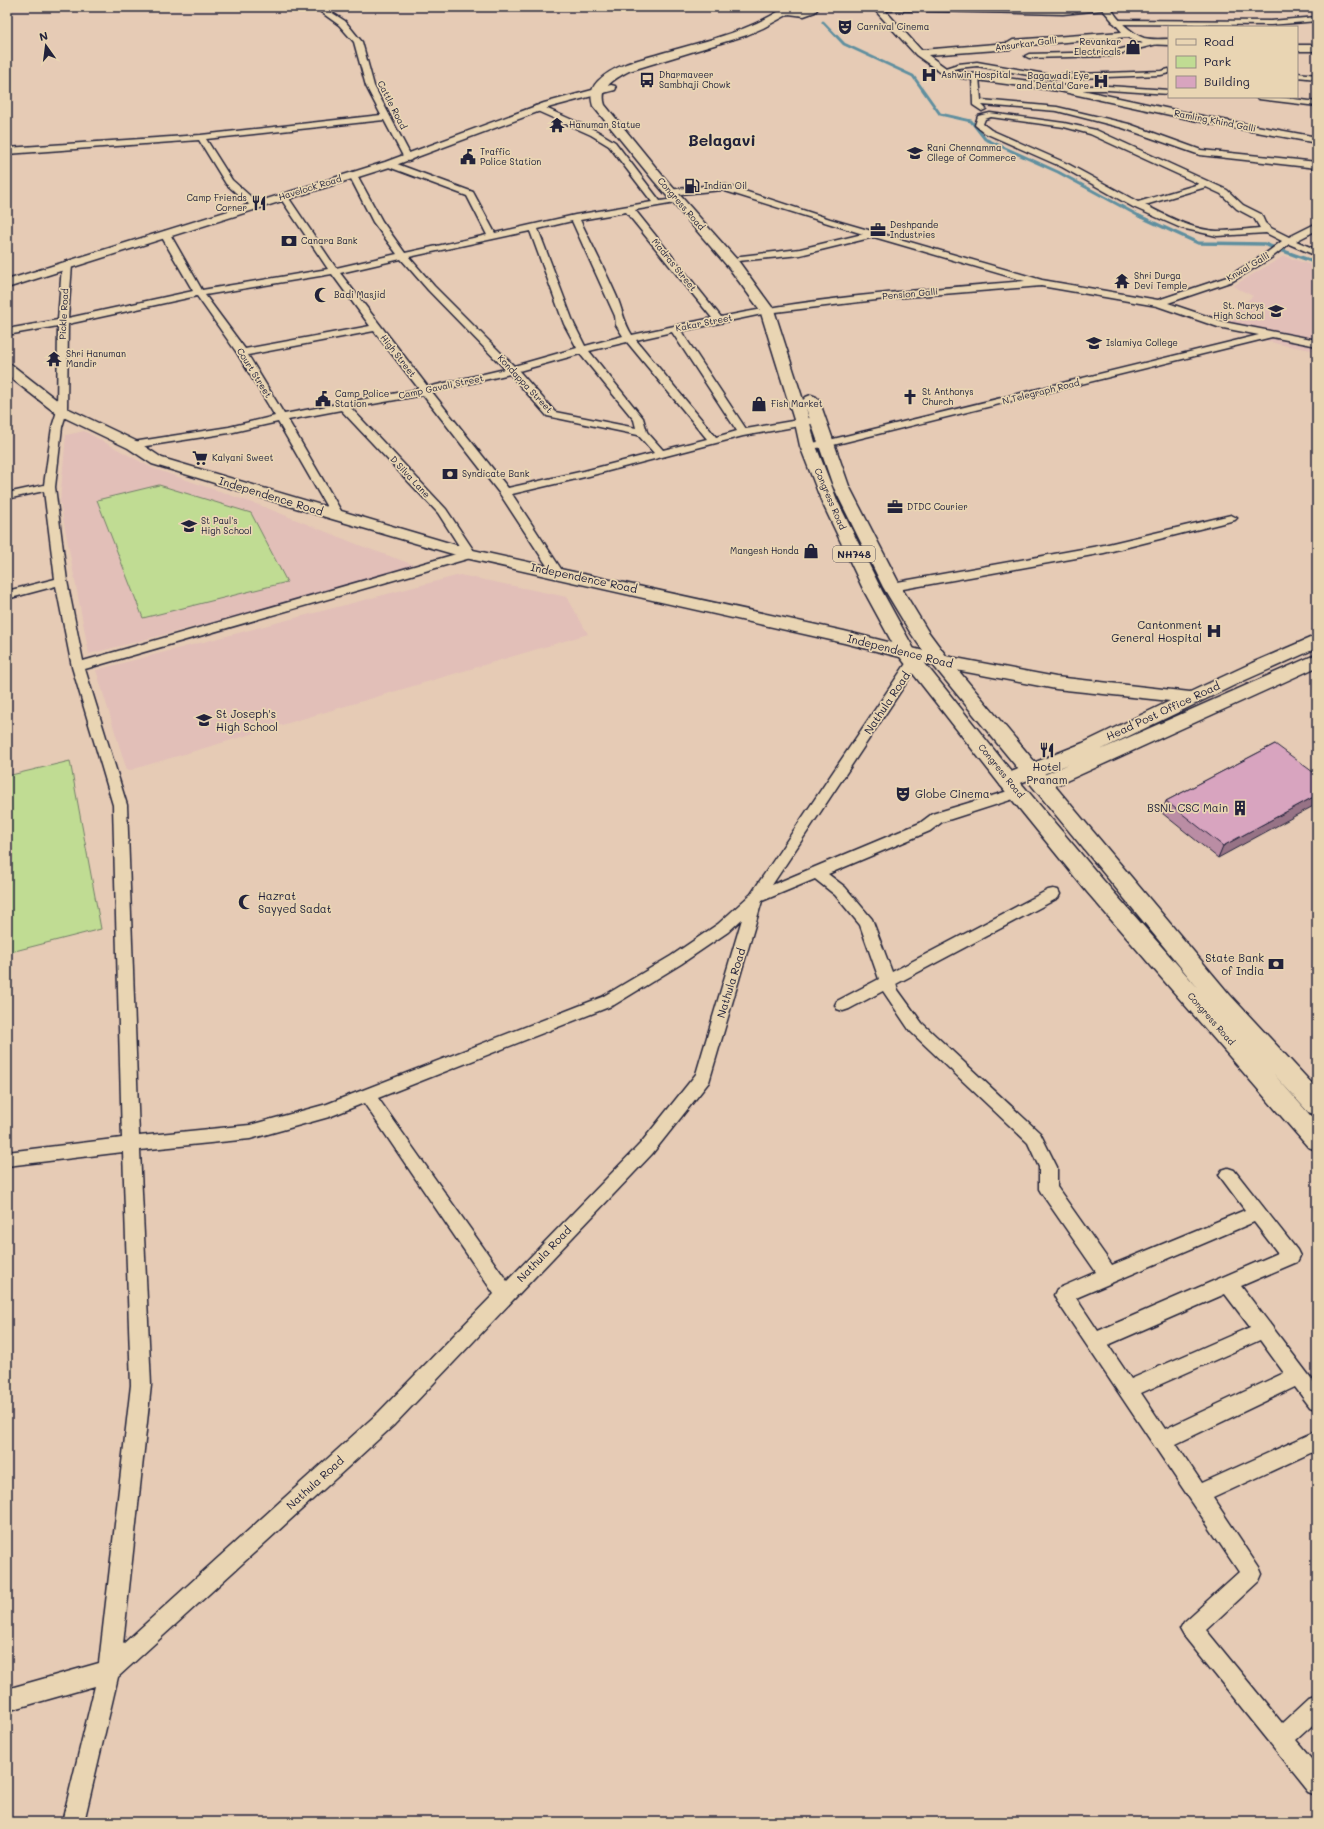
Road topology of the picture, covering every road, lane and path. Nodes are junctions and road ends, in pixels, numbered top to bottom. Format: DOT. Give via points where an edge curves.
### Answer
graph roads {
  1 [pos="318,7"];
  2 [pos="877,7"];
  3 [pos="887,7"];
  4 [pos="1105,7"];
  5 [pos="965,8"];
  6 [pos="796,9"];
  7 [pos="1317,19"];
  8 [pos="1116,22"];
  9 [pos="1132,34"];
  10 [pos="1154,42"];
  11 [pos="1168,42"];
  12 [pos="1298,48"];
  13 [pos="1317,48"];
  14 [pos="919,53"];
  15 [pos="1029,56"];
  16 [pos="943,70"];
  17 [pos="1168,72"];
  18 [pos="975,76"];
  19 [pos="1298,76"];
  20 [pos="1317,77"];
  21 [pos="1059,88"];
  22 [pos="604,89"];
  23 [pos="1168,92"];
  24 [pos="1267,98"];
  25 [pos="977,102"];
  26 [pos="1317,104"];
  27 [pos="538,108"];
  28 [pos="990,115"];
  29 [pos="387,118"];
  30 [pos="201,137"];
  31 [pos="1317,140"];
  32 [pos="7,151"];
  33 [pos="408,158"];
  34 [pos="389,164"];
  35 [pos="1317,165"];
  36 [pos="353,175"];
  37 [pos="1207,184"];
  38 [pos="676,194"];
  39 [pos="283,196"];
  40 [pos="657,203"];
  41 [pos="255,205"];
  42 [pos="1136,205"];
  43 [pos="629,209"];
  44 [pos="575,218"];
  45 [pos="1317,226"];
  46 [pos="533,227"];
  47 [pos="1268,230"];
  48 [pos="165,234"];
  49 [pos="875,234"];
  50 [pos="492,236"];
  51 [pos="1285,243"];
  52 [pos="1317,253"];
  53 [pos="404,257"];
  54 [pos="741,259"];
  55 [pos="67,265"];
  56 [pos="334,271"];
  57 [pos="1041,283"];
  58 [pos="7,284"];
  59 [pos="199,292"];
  60 [pos="1159,303"];
  61 [pos="773,309"];
  62 [pos="719,321"];
  63 [pos="63,322"];
  64 [pos="376,328"];
  65 [pos="675,329"];
  66 [pos="7,332"];
  67 [pos="1274,335"];
  68 [pos="629,338"];
  69 [pos="1317,343"];
  70 [pos="582,348"];
  71 [pos="242,353"];
  72 [pos="8,370"];
  73 [pos="512,370"];
  74 [pos="425,392"];
  75 [pos="343,406"];
  76 [pos="62,411"];
  77 [pos="282,418"];
  78 [pos="810,422"];
  79 [pos="743,432"];
  80 [pos="642,433"];
  81 [pos="714,441"];
  82 [pos="825,444"];
  83 [pos="133,445"];
  84 [pos="808,446"];
  85 [pos="661,454"];
  86 [pos="49,487"];
  87 [pos="505,492"];
  88 [pos="7,496"];
  89 [pos="338,516"];
  90 [pos="1231,518"];
  91 [pos="470,554"];
  92 [pos="557,572"];
  93 [pos="61,581"];
  94 [pos="892,586"];
  95 [pos="7,595"];
  96 [pos="1317,641"];
  97 [pos="911,658"];
  98 [pos="1317,660"];
  99 [pos="940,661"];
  100 [pos="78,667"];
  101 [pos="1217,686"];
  102 [pos="1193,698"];
  103 [pos="1234,698"];
  104 [pos="1036,778"];
  105 [pos="1013,787"];
  106 [pos="817,873"];
  107 [pos="1053,894"];
  108 [pos="756,898"];
  109 [pos="887,981"];
  110 [pos="843,1005"];
  111 [pos="368,1096"];
  112 [pos="1317,1105"];
  113 [pos="1317,1140"];
  114 [pos="131,1145"];
  115 [pos="7,1159"];
  116 [pos="1228,1175"];
  117 [pos="1257,1214"];
  118 [pos="1109,1275"];
  119 [pos="1228,1283"];
  120 [pos="505,1294"];
  121 [pos="1263,1330"];
  122 [pos="1094,1342"];
  123 [pos="1298,1376"];
  124 [pos="1127,1390"];
  125 [pos="1317,1401"];
  126 [pos="1317,1440"];
  127 [pos="1162,1441"];
  128 [pos="1198,1495"];
  129 [pos="109,1671"];
  130 [pos="7,1700"];
  131 [pos="1317,1706"];
  132 [pos="1281,1738"];
  133 [pos="1317,1783"];
  134 [pos="73,1822"];
  1 -- 29 [label="street, Cattle Road" via="342,23 358,42 370,86"];
  2 -- 14 [label="street, Ramling Khind Galli"];
  3 -- 5 [label="street"];
  4 -- 5 [label="street" via="1063,11"];
  4 -- 8 [label="street"];
  6 -- 22 [label="highway" via="736,34 625,69 605,80"];
  7 -- 8 [label="street" via="1271,23"];
  8 -- 9 [label="street"];
  9 -- 10 [label="street" via="1137,39"];
  9 -- 14 [label="street, Ansurkar Galli"];
  10 -- 11 [label="street"];
  10 -- 15 [label="street" via="1111,54"];
  12 -- 13 [label="street"];
  14 -- 16 [label="street, Ramling Khind Galli"];
  16 -- 17 [label="street" via="977,64 1051,76"];
  16 -- 18 [label="street, Ramling Khind Galli"];
  18 -- 21 [label="street, Ramling Khind Galli"];
  18 -- 25 [label="street"];
  19 -- 20 [label="street"];
  21 -- 23 [label="street"];
  21 -- 31 [label="street, Ramling Khind Galli" via="1207,120"];
  22 -- 27 [label="street, Havelock Road"];
  22 -- 38 [label="highway, Congress Road / NH748" via="596,98 607,118"];
  24 -- 26 [label="street"];
  25 -- 28 [label="street" via="977,105"];
  25 -- 35 [label="street" via="1057,109 1126,126 1200,152"];
  27 -- 33 [label="street, Havelock Road"];
  27 -- 40 [label="street" via="594,133 612,144"];
  28 -- 37 [label="street" via="1064,125 1093,132"];
  28 -- 42 [label="street" via="981,118 979,125 988,133 1074,170"];
  29 -- 30 [label="street"];
  29 -- 33 [label="street, Cattle Road"];
  30 -- 32 [label="street"];
  30 -- 41 [label="street" via="229,182"];
  33 -- 34 [label="street, Havelock Road"];
  34 -- 36 [label="street, Havelock Road"];
  34 -- 50 [label="street" via="470,194"];
  36 -- 39 [label="street, Havelock Road"];
  36 -- 53 [label="street, Kondappa Street" via="378,222"];
  37 -- 42 [label="street"];
  37 -- 47 [label="street" via="1224,192 1240,207 1258,216 1261,224"];
  38 -- 40 [label="street"];
  38 -- 49 [label="street" via="723,187"];
  38 -- 54 [label="highway, Congress Road / NH748"];
  38 -- 61 [label="highway, Congress Road / NH748"];
  39 -- 41 [label="street, Havelock Road"];
  39 -- 56 [label="street, High Street"];
  40 -- 43 [label="street"];
  41 -- 48 [label="street, Havelock Road"];
  42 -- 47 [label="street" via="1202,232"];
  43 -- 44 [label="street"];
  43 -- 62 [label="street, Madras Street"];
  44 -- 46 [label="street"];
  44 -- 68 [label="street"];
  45 -- 51 [label="street, Knwal Galli"];
  46 -- 50 [label="street"];
  46 -- 70 [label="street" via="569,324"];
  47 -- 51 [label="street"];
  48 -- 55 [label="street, Havelock Road"];
  48 -- 59 [label="street, Court Street"];
  49 -- 54 [label="street" via="800,252"];
  49 -- 57 [label="street"];
  50 -- 53 [label="street"];
  51 -- 52 [label="street"];
  51 -- 60 [label="street, Knwal Galli" via="1230,279"];
  53 -- 56 [label="street"];
  53 -- 73 [label="street, Kondappa Street"];
  54 -- 61 [label="highway, Congress Road / NH748"];
  55 -- 58 [label="street, Havelock Road"];
  55 -- 63 [label="street, Pickle Road"];
  56 -- 59 [label="street"];
  56 -- 64 [label="street, High Street"];
  57 -- 60 [label="street"];
  57 -- 61 [label="street, Pension Galli" via="893,295"];
  59 -- 63 [label="street"];
  59 -- 71 [label="street, Court Street"];
  60 -- 67 [label="street" via="1222,325"];
  61 -- 62 [label="street, Kakar Street"];
  61 -- 78 [label="highway, Congress Road / NH748"];
  62 -- 65 [label="street, Kakar Street"];
  63 -- 66 [label="street"];
  63 -- 76 [label="street, Pickle Road"];
  64 -- 71 [label="street"];
  64 -- 74 [label="street, High Street"];
  65 -- 68 [label="street, Kakar Street"];
  65 -- 79 [label="street"];
  67 -- 69 [label="street"];
  67 -- 82 [label="street, N Telegraph Road"];
  68 -- 70 [label="street, Camp Gavali Street"];
  68 -- 81 [label="street"];
  70 -- 73 [label="street, Camp Gavali Street"];
  70 -- 80 [label="street" via="639,420"];
  71 -- 77 [label="street, Court Street"];
  72 -- 76 [label="main road, Independence Road"];
  73 -- 74 [label="street, Camp Gavali Street"];
  73 -- 80 [label="street, Kondappa Street" via="551,414"];
  74 -- 75 [label="street, Camp Gavali Street"];
  74 -- 87 [label="street, High Street"];
  75 -- 77 [label="street, Camp Gavali Street"];
  75 -- 91 [label="street, D Silva Lane" via="442,511"];
  76 -- 83 [label="main road, Independence Road"];
  76 -- 86 [label="street, Pickle Road" via="57,428"];
  77 -- 83 [label="street, Camp Gavali Street" via="229,430"];
  77 -- 89 [label="street, Court Street"];
  78 -- 79 [label="street"];
  78 -- 82 [label="highway, Congress Road / NH748"];
  78 -- 84 [label="highway, Congress Road / NH748"];
  79 -- 81 [label="street"];
  80 -- 85 [label="street"];
  81 -- 85 [label="street"];
  82 -- 84 [label="street, N Telegraph Road"];
  82 -- 94 [label="highway, Congress Road / NH748" via="841,486"];
  83 -- 89 [label="main road, Independence Road" via="157,462"];
  84 -- 97 [label="highway, Congress Road / NH748" via="851,548"];
  85 -- 87 [label="street"];
  86 -- 88 [label="street"];
  86 -- 93 [label="street, Pickle Road"];
  87 -- 92 [label="street, High Street"];
  89 -- 91 [label="main road, Independence Road"];
  90 -- 94 [label="street" via="1104,549"];
  91 -- 92 [label="main road, Independence Road"];
  91 -- 100 [label="street"];
  92 -- 97 [label="main road, Independence Road" via="844,637"];
  93 -- 95 [label="street"];
  93 -- 100 [label="street, Pickle Road"];
  94 -- 99 [label="highway, Congress Road / NH748" via="919,632"];
  96 -- 101 [label="main road, Head Post Office Road"];
  97 -- 99 [label="main road, Independence Road"];
  97 -- 105 [label="highway, Congress Road / NH748"];
  97 -- 108 [label="street, Nathula Road"];
  98 -- 103 [label="main road, Head Post Office Road"];
  99 -- 102 [label="main road, Independence Road" via="1056,683"];
  99 -- 104 [label="highway, Congress Road / NH748"];
  100 -- 114 [label="street, Pickle Road" via="120,805"];
  101 -- 102 [label="main road, Head Post Office Road"];
  101 -- 103 [label="main road"];
  102 -- 104 [label="main road, Head Post Office Road"];
  103 -- 104 [label="main road, Head Post Office Road"];
  104 -- 105 [label="main road, Head Post Office Road"];
  104 -- 112 [label="highway, Congress Road / NH748" via="1218,995"];
  105 -- 106 [label="street" via="937,818 925,827"];
  105 -- 113 [label="highway, Congress Road / NH748" via="1111,904"];
  106 -- 108 [label="street"];
  106 -- 109 [label="street" via="840,891 867,923"];
  107 -- 109 [label="street"];
  108 -- 111 [label="street" via="723,928 608,1001"];
  108 -- 120 [label="street, Nathula Road" via="703,1077 646,1149"];
  109 -- 110 [label="street"];
  109 -- 118 [label="street" via="891,992 916,1027 1034,1138 1048,1167 1048,1189"];
  111 -- 114 [label="street" via="329,1110 250,1132"];
  111 -- 120 [label="street"];
  114 -- 115 [label="street"];
  114 -- 129 [label="street, Pickle Road" via="140,1385"];
  116 -- 117 [label="street"];
  117 -- 118 [label="street"];
  117 -- 119 [label="street" via="1291,1256"];
  118 -- 122 [label="street" via="1063,1295"];
  119 -- 121 [label="street"];
  119 -- 122 [label="street"];
  120 -- 129 [label="street, Nathula Road" via="386,1419"];
  121 -- 123 [label="street"];
  121 -- 124 [label="street"];
  122 -- 124 [label="street"];
  123 -- 125 [label="street"];
  123 -- 127 [label="street"];
  124 -- 127 [label="street"];
  126 -- 128 [label="street"];
  127 -- 128 [label="street"];
  128 -- 132 [label="street" via="1252,1574 1191,1629"];
  129 -- 130 [label="street, Nathula Road"];
  129 -- 134 [label="street, Pickle Road"];
  131 -- 132 [label="street"];
  132 -- 133 [label="street"];
}
